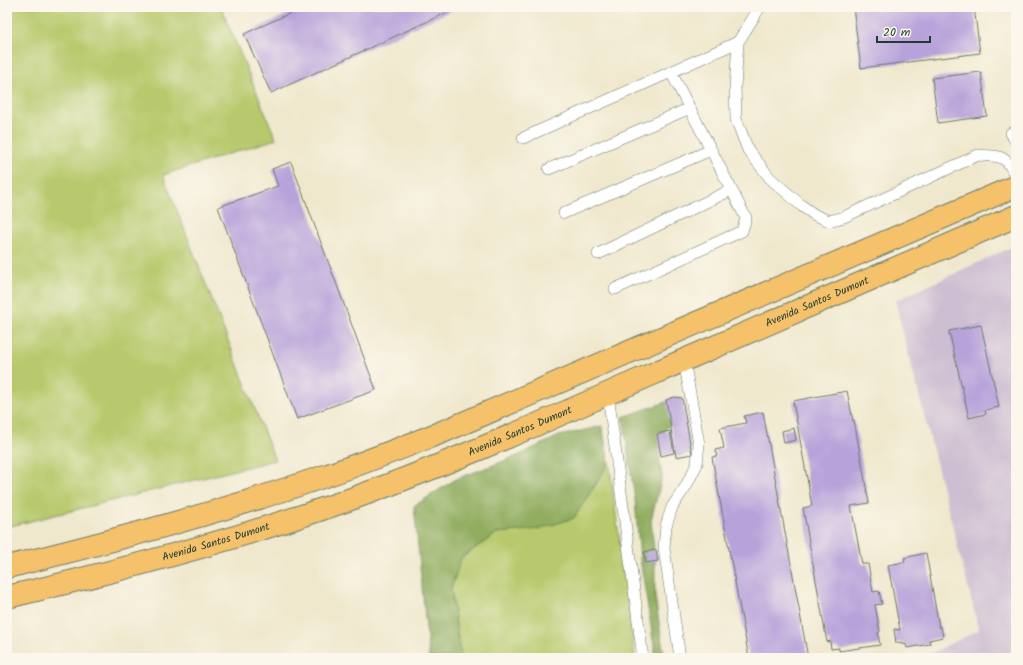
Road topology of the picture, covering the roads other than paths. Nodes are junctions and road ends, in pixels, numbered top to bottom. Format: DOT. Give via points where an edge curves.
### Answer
graph roads {
  1 [pos="760,7"];
  2 [pos="738,42"];
  3 [pos="671,72"];
  4 [pos="690,108"];
  5 [pos="523,138"];
  6 [pos="711,150"];
  7 [pos="549,169"];
  8 [pos="1016,178"];
  9 [pos="1016,186"];
  10 [pos="731,190"];
  11 [pos="564,213"];
  12 [pos="1016,216"];
  13 [pos="598,254"];
  14 [pos="615,289"];
  15 [pos="684,360"];
  16 [pos="608,394"];
  17 [pos="7,567"];
  18 [pos="7,597"];
  19 [pos="643,658"];
  20 [pos="680,658"];
  1 -- 2 [label="lane"];
  2 -- 3 [label="lane"];
  2 -- 8 [label="lane" via="736,119 748,150 770,178 815,215 830,221 844,217 978,155 997,155 1010,164"];
  3 -- 4 [label="lane"];
  3 -- 5 [label="lane"];
  4 -- 6 [label="lane"];
  4 -- 7 [label="lane"];
  6 -- 10 [label="lane"];
  6 -- 11 [label="lane"];
  9 -- 17 [label="main road" via="387,454 196,517"];
  10 -- 13 [label="lane"];
  10 -- 14 [label="lane" via="746,218 742,232"];
  12 -- 15 [label="main road, Avenida Santos Dumont"];
  15 -- 16 [label="main road, Avenida Santos Dumont"];
  15 -- 20 [label="lane" via="699,444 697,464 672,507 666,526 664,548"];
  16 -- 18 [label="main road, Avenida Santos Dumont" via="442,464 351,499 193,549"];
  16 -- 19 [label="lane"];
}
